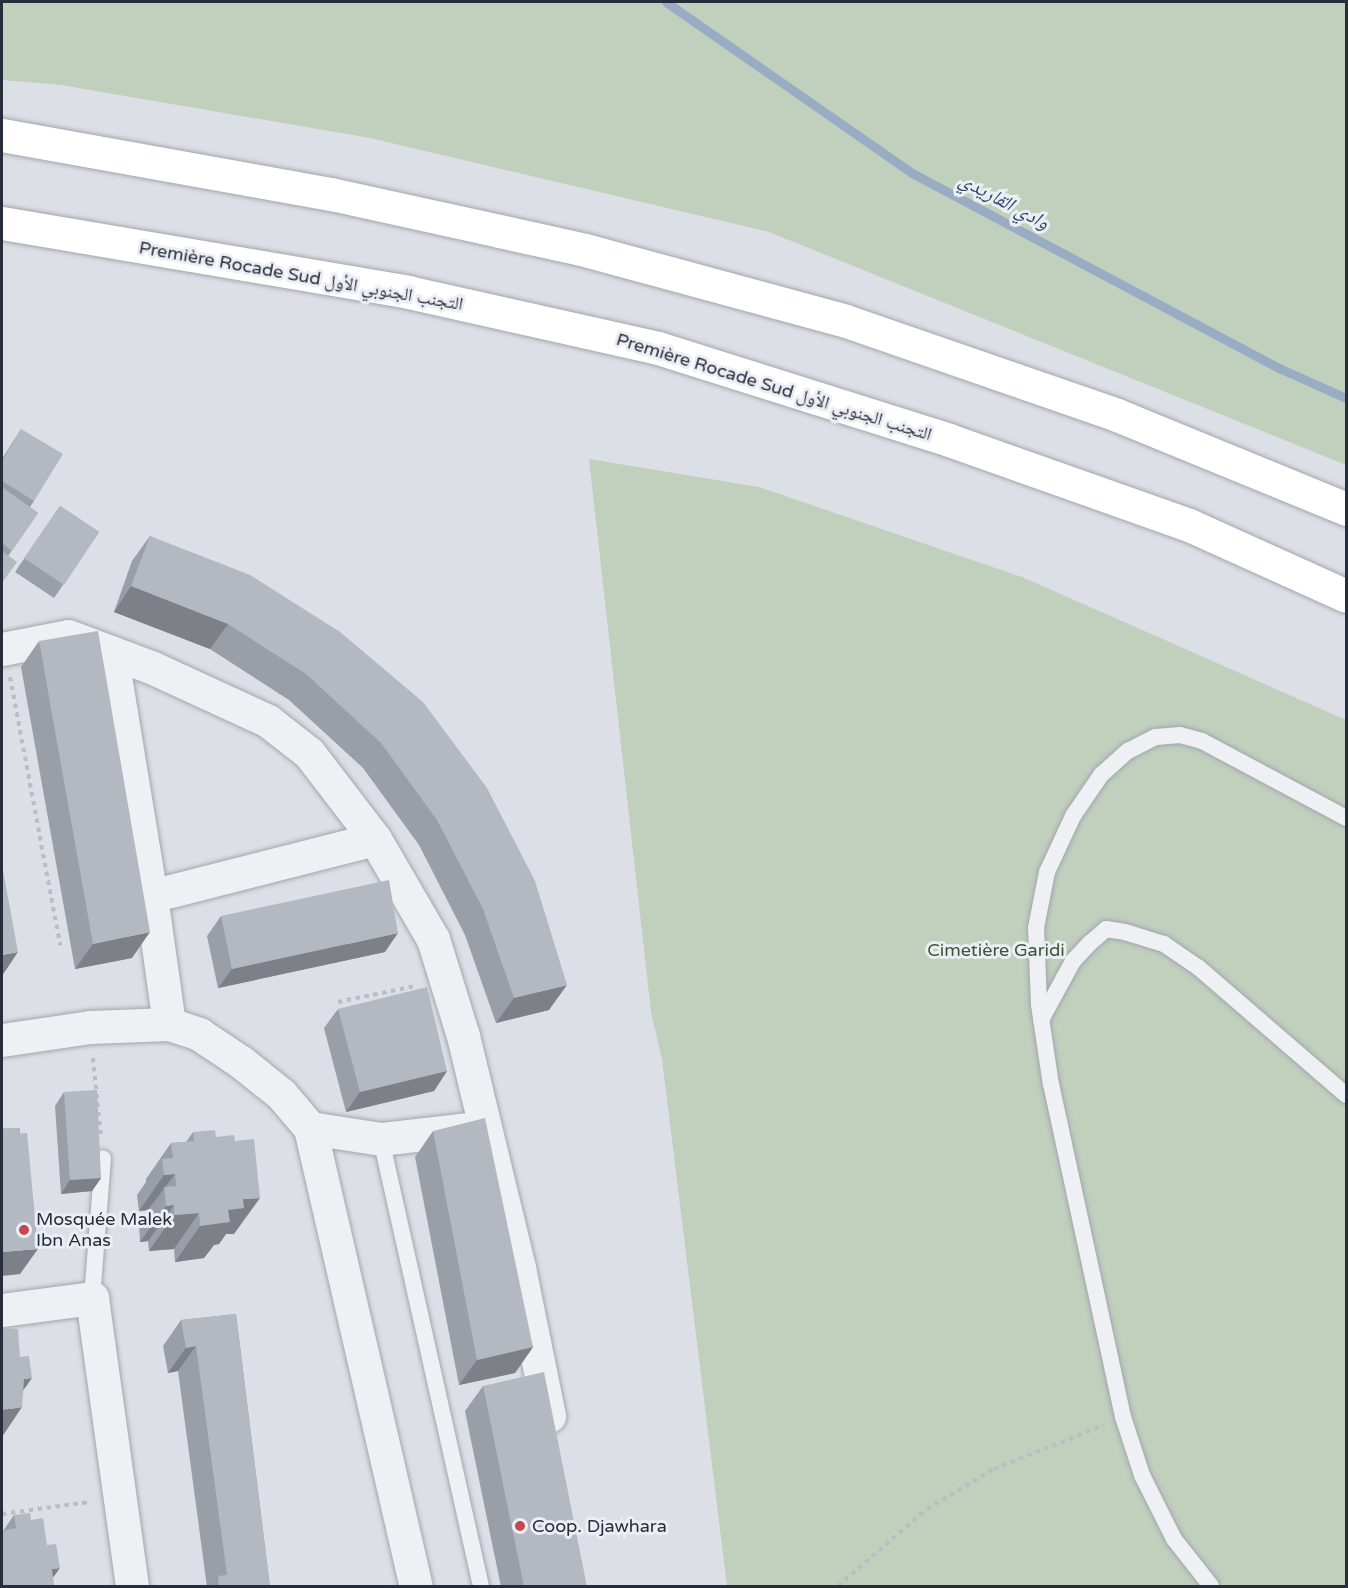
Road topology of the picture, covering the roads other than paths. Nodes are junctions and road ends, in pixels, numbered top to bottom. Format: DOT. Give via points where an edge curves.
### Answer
graph roads {
  1 [pos="2,135"];
  2 [pos="2,223"];
  3 [pos="1347,509"];
  4 [pos="1347,596"];
  5 [pos="111,652"];
  6 [pos="6,663"];
  7 [pos="1347,818"];
  8 [pos="375,839"];
  9 [pos="152,896"];
  10 [pos="1041,1020"];
  11 [pos="170,1024"];
  12 [pos="2,1040"];
  13 [pos="1347,1095"];
  14 [pos="484,1127"];
  15 [pos="310,1128"];
  16 [pos="381,1139"];
  17 [pos="103,1158"];
  18 [pos="92,1298"];
  19 [pos="2,1310"];
  20 [pos="557,1452"];
  21 [pos="132,1587"];
  22 [pos="417,1587"];
  23 [pos="481,1587"];
  24 [pos="1210,1587"];
  1 -- 3 [label="highway" via="331,194 585,250 846,321 1117,415"];
  2 -- 4 [label="highway, Première Rocade Sud التجنب الجنوبي الأول" via="408,292 658,348 949,440 1189,525"];
  5 -- 6 [label="street" via="68,636"];
  5 -- 8 [label="street" via="268,721 309,753"];
  5 -- 9 [label="street"];
  7 -- 10 [label="lane" via="1202,741 1180,735 1156,737 1128,751 1101,775 1073,816 1047,872 1036,928"];
  8 -- 9 [label="street"];
  8 -- 14 [label="street" via="433,939"];
  9 -- 11 [label="street"];
  10 -- 13 [label="lane" via="1074,961 1090,943 1106,929 1125,932 1164,944 1199,968"];
  10 -- 24 [label="lane" via="1051,1085 1123,1418 1142,1475 1174,1539"];
  11 -- 12 [label="street" via="90,1027"];
  11 -- 15 [label="street" via="199,1034 241,1062 280,1094"];
  14 -- 16 [label="street"];
  14 -- 20 [label="street" via="519,1268"];
  15 -- 16 [label="street"];
  15 -- 22 [label="street"];
  16 -- 23 [label="lane"];
  17 -- 18 [label="lane"];
  18 -- 19 [label="street"];
  18 -- 21 [label="street"];
}
